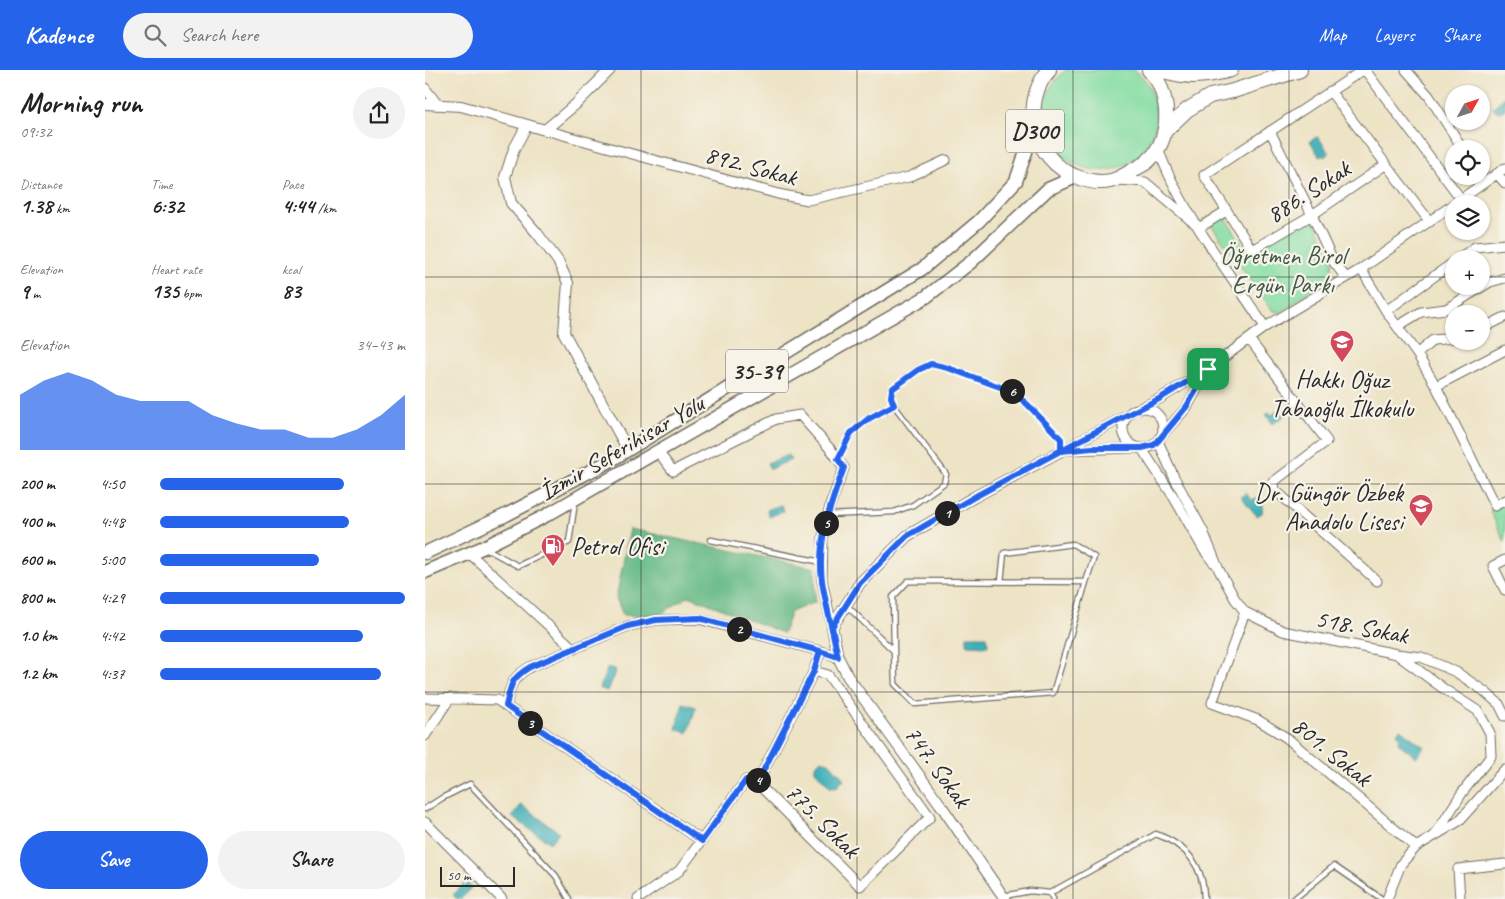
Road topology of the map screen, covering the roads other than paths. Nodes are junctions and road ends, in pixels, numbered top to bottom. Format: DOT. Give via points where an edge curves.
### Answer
graph roads {
  1 [pos="610,70"];
  2 [pos="1149,70"];
  3 [pos="1159,70"];
  4 [pos="1231,70"];
  5 [pos="1300,70"];
  6 [pos="1364,70"];
  7 [pos="1406,70"];
  8 [pos="1048,71"];
  9 [pos="425,88"];
  10 [pos="1330,91"];
  11 [pos="425,104"];
  12 [pos="437,105"];
  13 [pos="527,125"];
  14 [pos="1034,128"];
  15 [pos="545,130"];
  16 [pos="1165,131"];
  17 [pos="1270,131"];
  18 [pos="1457,140"];
  19 [pos="1158,148"];
  20 [pos="946,160"];
  21 [pos="1385,165"];
  22 [pos="1501,171"];
  23 [pos="1076,177"];
  24 [pos="1117,179"];
  25 [pos="1505,183"];
  26 [pos="1475,185"];
  27 [pos="1451,195"];
  28 [pos="1464,195"];
  29 [pos="1445,210"];
  30 [pos="1226,211"];
  31 [pos="1312,215"];
  32 [pos="1430,222"];
  33 [pos="1199,228"];
  34 [pos="1505,244"];
  35 [pos="1471,250"];
  36 [pos="1445,268"];
  37 [pos="1361,269"];
  38 [pos="1346,278"];
  39 [pos="1505,278"];
  40 [pos="1386,311"];
  41 [pos="1505,316"];
  42 [pos="1490,324"];
  43 [pos="1398,326"];
  44 [pos="1265,327"];
  45 [pos="1249,339"];
  46 [pos="1445,339"];
  47 [pos="1505,350"];
  48 [pos="1417,354"];
  49 [pos="1208,369"];
  50 [pos="1436,386"];
  51 [pos="894,405"];
  52 [pos="1138,409"];
  53 [pos="1129,414"];
  54 [pos="1160,439"];
  55 [pos="1139,448"];
  56 [pos="628,450"];
  57 [pos="1061,451"];
  58 [pos="658,452"];
  59 [pos="838,459"];
  60 [pos="575,499"];
  61 [pos="1505,500"];
  62 [pos="827,516"];
  63 [pos="711,540"];
  64 [pos="484,547"];
  65 [pos="425,553"];
  66 [pos="469,553"];
  67 [pos="1505,560"];
  68 [pos="823,562"];
  69 [pos="1219,570"];
  70 [pos="425,572"];
  71 [pos="1377,581"];
  72 [pos="1001,582"];
  73 [pos="1086,582"];
  74 [pos="1505,590"];
  75 [pos="846,605"];
  76 [pos="1245,612"];
  77 [pos="832,627"];
  78 [pos="574,649"];
  79 [pos="820,651"];
  80 [pos="894,652"];
  81 [pos="1397,654"];
  82 [pos="838,657"];
  83 [pos="814,671"];
  84 [pos="425,698"];
  85 [pos="450,698"];
  86 [pos="506,706"];
  87 [pos="1505,716"];
  88 [pos="425,736"];
  89 [pos="1505,769"];
  90 [pos="757,783"];
  91 [pos="425,808"];
  92 [pos="425,822"];
  93 [pos="1435,834"];
  94 [pos="702,841"];
  95 [pos="1416,847"];
  96 [pos="1505,864"];
  97 [pos="1050,893"];
  98 [pos="1004,898"];
  99 [pos="502,899"];
  100 [pos="569,899"];
  101 [pos="638,899"];
  102 [pos="1053,899"];
  103 [pos="1204,899"];
  104 [pos="1294,899"];
  105 [pos="1382,899"];
  106 [pos="1387,899"];
  107 [pos="1460,899"];
  1 -- 15 [label="street"];
  2 -- 16 [label="highway" via="1160,84 1166,105"];
  3 -- 4 [label="highway" via="1181,76 1205,77"];
  5 -- 16 [label="highway, D300" via="1210,96 1187,110"];
  6 -- 10 [label="street"];
  6 -- 27 [label="street"];
  7 -- 18 [label="street" via="1429,96"];
  8 -- 14 [label="highway, D300" via="1037,89 1033,108"];
  9 -- 12 [label="street"];
  10 -- 17 [label="street"];
  10 -- 21 [label="street"];
  11 -- 12 [label="street"];
  12 -- 13 [label="street" via="461,106"];
  13 -- 15 [label="street"];
  13 -- 56 [label="street" via="514,149 505,177 511,203 558,261 568,284 564,333"];
  14 -- 23 [label="highway, D300" via="1042,149 1057,166"];
  14 -- 56 [label="main road, İzmir Seferihisar Yolu / 35-39" via="1016,181 979,221 922,269"];
  15 -- 20 [label="street, 892. Sokak" via="808,200 909,177"];
  16 -- 19 [label="highway, D300"];
  17 -- 30 [label="street" via="1204,175"];
  17 -- 31 [label="street"];
  19 -- 24 [label="highway, D300" via="1149,161"];
  19 -- 33 [label="street" via="1166,172"];
  21 -- 31 [label="street, 886. Sokak"];
  21 -- 32 [label="street"];
  22 -- 25 [label="street"];
  23 -- 24 [label="highway, D300" via="1096,182"];
  23 -- 58 [label="main road, İzmir Seferihisar Yolu / 35-39" via="1048,190 927,298"];
  24 -- 33 [label="street" via="1145,182"];
  26 -- 28 [label="street"];
  29 -- 32 [label="street"];
  30 -- 31 [label="street, 886. Sokak" via="1252,250"];
  30 -- 33 [label="street"];
  31 -- 38 [label="street" via="1333,261"];
  32 -- 37 [label="street"];
  33 -- 44 [label="street"];
  34 -- 35 [label="street"];
  36 -- 40 [label="street"];
  37 -- 38 [label="street"];
  37 -- 40 [label="street"];
  38 -- 44 [label="street"];
  39 -- 43 [label="street" via="1490,282 1446,309 1421,312"];
  40 -- 43 [label="street"];
  41 -- 42 [label="street"];
  43 -- 48 [label="street"];
  44 -- 45 [label="street"];
  45 -- 49 [label="street"];
  45 -- 71 [label="street" via="1327,441 1272,483 1275,490"];
  46 -- 48 [label="street" via="1433,340"];
  47 -- 50 [label="street"];
  48 -- 50 [label="street"];
  49 -- 52 [label="street"];
  49 -- 54 [label="street" via="1187,406"];
  50 -- 61 [label="street" via="1495,506"];
  51 -- 57 [label="lane" via="892,389 918,370 931,364 948,368 1011,391 1061,439"];
  51 -- 59 [label="lane" via="851,433"];
  51 -- 62 [label="lane" via="946,474 943,483 913,505 894,512"];
  52 -- 53 [label="street"];
  52 -- 54 [label="street" via="1151,410 1160,418 1163,424"];
  53 -- 55 [label="street" via="1123,433 1130,444"];
  53 -- 57 [label="street"];
  54 -- 55 [label="street" via="1154,445"];
  54 -- 69 [label="street, 518. Sokak"];
  55 -- 57 [label="street"];
  55 -- 69 [label="street, 518. Sokak"];
  56 -- 65 [label="main road, İzmir Seferihisar Yolu / 35-39"];
  57 -- 75 [label="street" via="907,536 860,583"];
  58 -- 59 [label="street" via="673,471 776,419 800,415"];
  58 -- 60 [label="main road, İzmir Seferihisar Yolu / 35-39"];
  59 -- 62 [label="street" via="844,468"];
  60 -- 64 [label="main road, İzmir Seferihisar Yolu / 35-39"];
  60 -- 64 [label="lane" via="569,542 518,566"];
  62 -- 68 [label="street"];
  63 -- 68 [label="lane"];
  64 -- 66 [label="main road, İzmir Seferihisar Yolu / 35-39"];
  66 -- 70 [label="main road, İzmir Seferihisar Yolu / 35-39"];
  66 -- 78 [label="street"];
  67 -- 74 [label="street" via="1493,566"];
  68 -- 77 [label="street" via="822,580"];
  69 -- 76 [label="street, 518. Sokak"];
  72 -- 73 [label="lane"];
  72 -- 73 [label="lane" via="1004,553 1073,544 1094,557"];
  72 -- 80 [label="lane" via="908,581 893,596"];
  73 -- 80 [label="lane" via="1053,693 915,704 895,684"];
  75 -- 77 [label="street"];
  75 -- 80 [label="lane"];
  76 -- 81 [label="street, 518. Sokak" via="1283,631"];
  76 -- 95 [label="street, 801. Sokak" via="1212,703 1258,720 1287,738"];
  77 -- 82 [label="street, 747. Sokak"];
  78 -- 79 [label="street" via="628,626 656,620 699,618"];
  78 -- 86 [label="street" via="517,674"];
  79 -- 82 [label="street"];
  79 -- 83 [label="street"];
  81 -- 87 [label="street, 518. Sokak" via="1421,657 1456,672 1499,704"];
  81 -- 93 [label="street" via="1478,711 1490,732 1491,756"];
  82 -- 98 [label="street, 747. Sokak" via="848,677"];
  83 -- 90 [label="street"];
  83 -- 90 [label="street, 775. Sokak" via="828,675 930,817 860,886"];
  84 -- 85 [label="street"];
  85 -- 86 [label="street" via="497,700"];
  85 -- 88 [label="street"];
  86 -- 94 [label="street"];
  89 -- 93 [label="street" via="1459,821"];
  90 -- 94 [label="street" via="746,780"];
  91 -- 100 [label="lane" via="470,784 556,876"];
  92 -- 99 [label="street"];
  93 -- 95 [label="street"];
  94 -- 101 [label="street" via="679,871"];
  95 -- 106 [label="street" via="1401,864"];
  96 -- 107 [label="street" via="1458,868"];
  97 -- 98 [label="lane" via="1030,892"];
  97 -- 102 [label="lane"];
  97 -- 103 [label="lane" via="1156,834 1181,847 1199,870"];
  104 -- 105 [label="lane" via="1334,866"];
}
